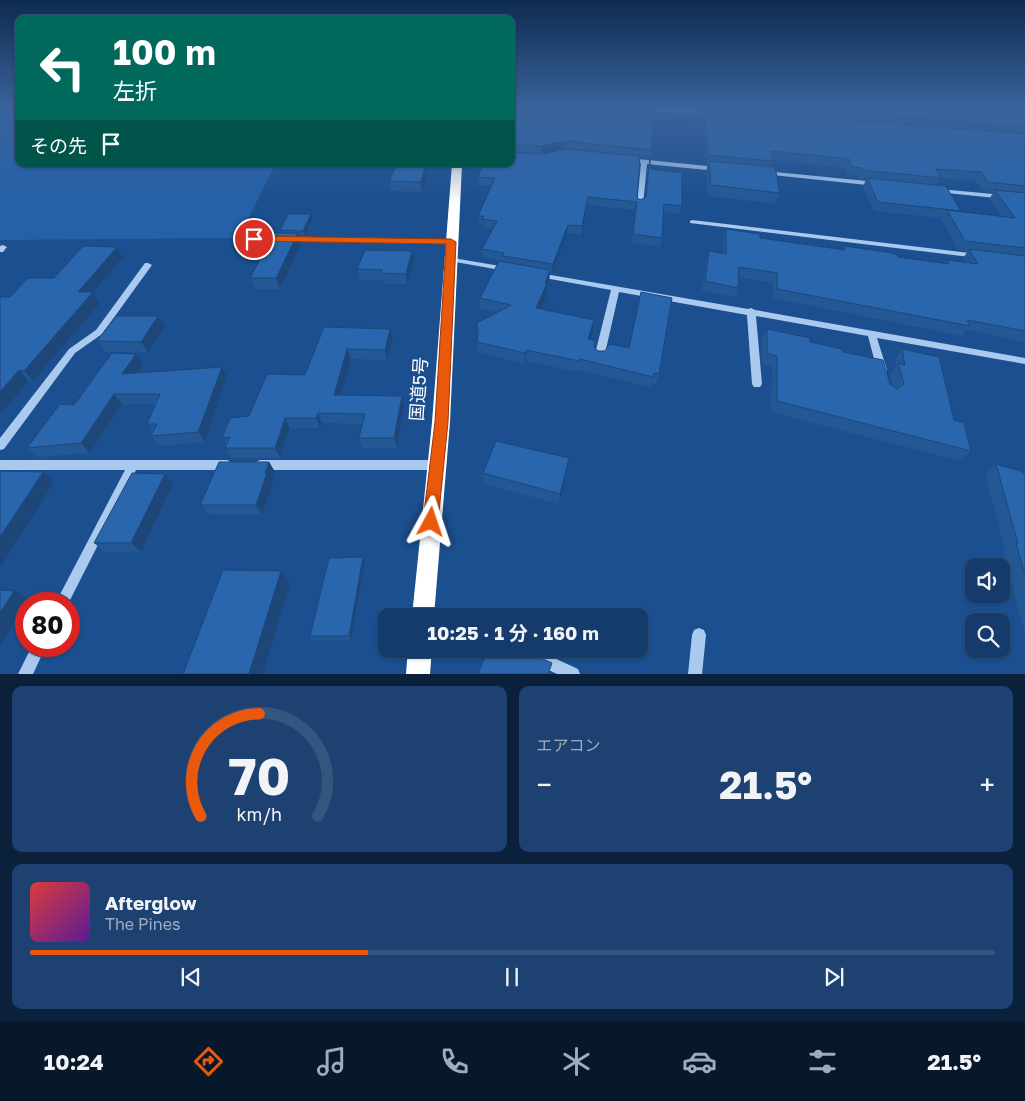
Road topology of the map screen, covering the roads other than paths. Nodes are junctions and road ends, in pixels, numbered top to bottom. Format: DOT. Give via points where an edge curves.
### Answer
graph roads {
  1 [pos="617,159"];
  2 [pos="644,161"];
  3 [pos="457,167"];
  4 [pos="722,169"];
  5 [pos="761,173"];
  6 [pos="888,186"];
  7 [pos="927,189"];
  8 [pos="1025,199"];
  9 [pos="640,205"];
  10 [pos="692,222"];
  11 [pos="254,239"];
  12 [pos="451,242"];
  13 [pos="986,257"];
  14 [pos="450,259"];
  15 [pos="148,265"];
  16 [pos="518,271"];
  17 [pos="528,273"];
  18 [pos="616,288"];
  19 [pos="751,311"];
  20 [pos="871,333"];
  21 [pos="599,358"];
  22 [pos="1025,361"];
  23 [pos="884,377"];
  24 [pos="757,384"];
  25 [pos="0,446"];
  26 [pos="0,465"];
  27 [pos="436,465"];
  28 [pos="132,466"];
  29 [pos="67,592"];
  30 [pos="424,608"];
  31 [pos="699,635"];
  32 [pos="34,657"];
  33 [pos="419,658"];
  34 [pos="538,658"];
  35 [pos="25,674"];
  36 [pos="418,674"];
  37 [pos="573,674"];
  38 [pos="695,674"];
  1 -- 2 [label="street"];
  2 -- 4 [label="street"];
  2 -- 9 [label="street"];
  3 -- 12 [label="highway, 国道5号"];
  5 -- 6 [label="street"];
  7 -- 8 [label="street"];
  10 -- 13 [label="street"];
  11 -- 12 [label="street"];
  12 -- 14 [label="highway, 国道5号"];
  14 -- 16 [label="street"];
  14 -- 27 [label="highway, 国道5号"];
  15 -- 25 [label="street" via="99,332 72,351"];
  17 -- 18 [label="street"];
  18 -- 19 [label="street"];
  18 -- 21 [label="street"];
  19 -- 20 [label="street"];
  19 -- 24 [label="street"];
  20 -- 22 [label="street"];
  20 -- 23 [label="street"];
  26 -- 28 [label="street"];
  27 -- 28 [label="street"];
  27 -- 30 [label="highway, 国道5号"];
  28 -- 29 [label="street"];
  31 -- 38 [label="street"];
  32 -- 35 [label="street"];
  33 -- 36 [label="highway"];
  34 -- 37 [label="street"];
}
